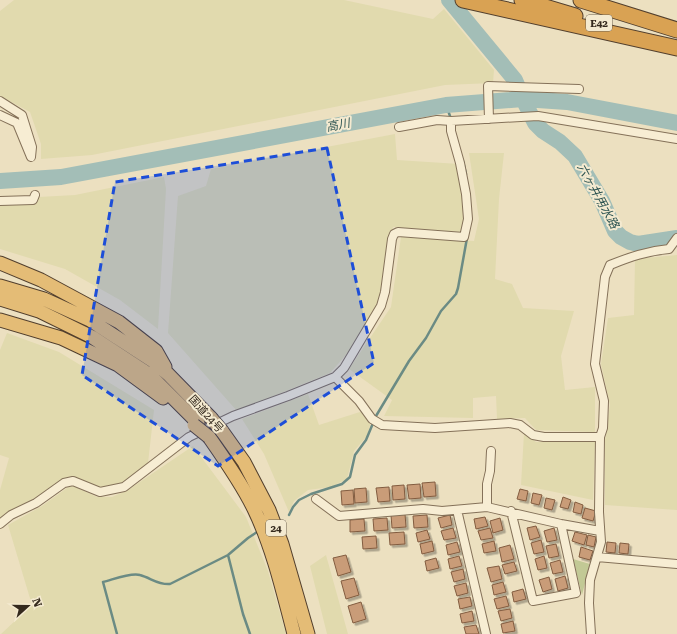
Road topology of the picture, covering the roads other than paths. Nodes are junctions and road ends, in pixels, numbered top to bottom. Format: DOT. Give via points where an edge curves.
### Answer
graph roads {
  1 [pos="464,0"];
  2 [pos="522,0"];
  3 [pos="581,0"];
  4 [pos="677,30"];
  5 [pos="677,47"];
  6 [pos="579,89"];
  7 [pos="0,101"];
  8 [pos="0,116"];
  9 [pos="488,116"];
  10 [pos="451,121"];
  11 [pos="399,127"];
  12 [pos="677,139"];
  13 [pos="35,195"];
  14 [pos="0,201"];
  15 [pos="677,238"];
  16 [pos="0,263"];
  17 [pos="0,286"];
  18 [pos="0,299"];
  19 [pos="0,320"];
  20 [pos="154,356"];
  21 [pos="335,376"];
  22 [pos="149,381"];
  23 [pos="600,437"];
  24 [pos="491,451"];
  25 [pos="316,499"];
  26 [pos="487,507"];
  27 [pos="457,510"];
  28 [pos="511,511"];
  29 [pos="0,524"];
  30 [pos="561,524"];
  31 [pos="600,531"];
  32 [pos="597,557"];
  33 [pos="677,564"];
  34 [pos="294,634"];
  35 [pos="308,634"];
  36 [pos="486,634"];
  37 [pos="591,634"];
  1 -- 5 [label="highway"];
  2 -- 5 [label="highway, E42"];
  3 -- 4 [label="highway, E42"];
  6 -- 9 [label="street" via="488,86"];
  7 -- 8 [label="street" via="22,115 32,147 31,157 17,123"];
  9 -- 10 [label="street"];
  9 -- 12 [label="street" via="538,116"];
  10 -- 11 [label="street" via="437,120"];
  10 -- 21 [label="street" via="451,131 466,194 468,219 464,236 398,232 394,234 381,306 344,368"];
  13 -- 14 [label="street" via="33,200"];
  15 -- 23 [label="street" via="669,249 634,256 610,265 606,277 595,364 604,401"];
  16 -- 20 [label="highway, 24" via="41,280 119,322"];
  17 -- 20 [label="highway, 24" via="44,300 90,320"];
  18 -- 22 [label="highway, 24" via="39,311 92,337"];
  19 -- 22 [label="highway, 24" via="61,338"];
  20 -- 35 [label="highway, 国道24号 / 24, bridge" via="211,418 244,462 269,510 282,544"];
  21 -- 23 [label="street" via="374,420 382,425 435,428 510,423 520,425 533,435 544,437"];
  21 -- 29 [label="street" via="233,416 189,437 124,487 100,492 73,481 64,483"];
  22 -- 34 [label="highway, 国道24号 / 24, bridge" via="209,437 234,473 254,510 274,559"];
  23 -- 31 [label="street"];
  24 -- 26 [label="street"];
  25 -- 27 [label="street" via="339,516 423,509"];
  26 -- 27 [label="street"];
  26 -- 28 [label="street"];
  27 -- 36 [label="street"];
  28 -- 30 [label="street"];
  28 -- 30 [label="street" via="533,601 576,593"];
  30 -- 31 [label="street"];
  31 -- 32 [label="street" via="601,542"];
  32 -- 33 [label="street"];
  32 -- 37 [label="street" via="590,580"];
}
